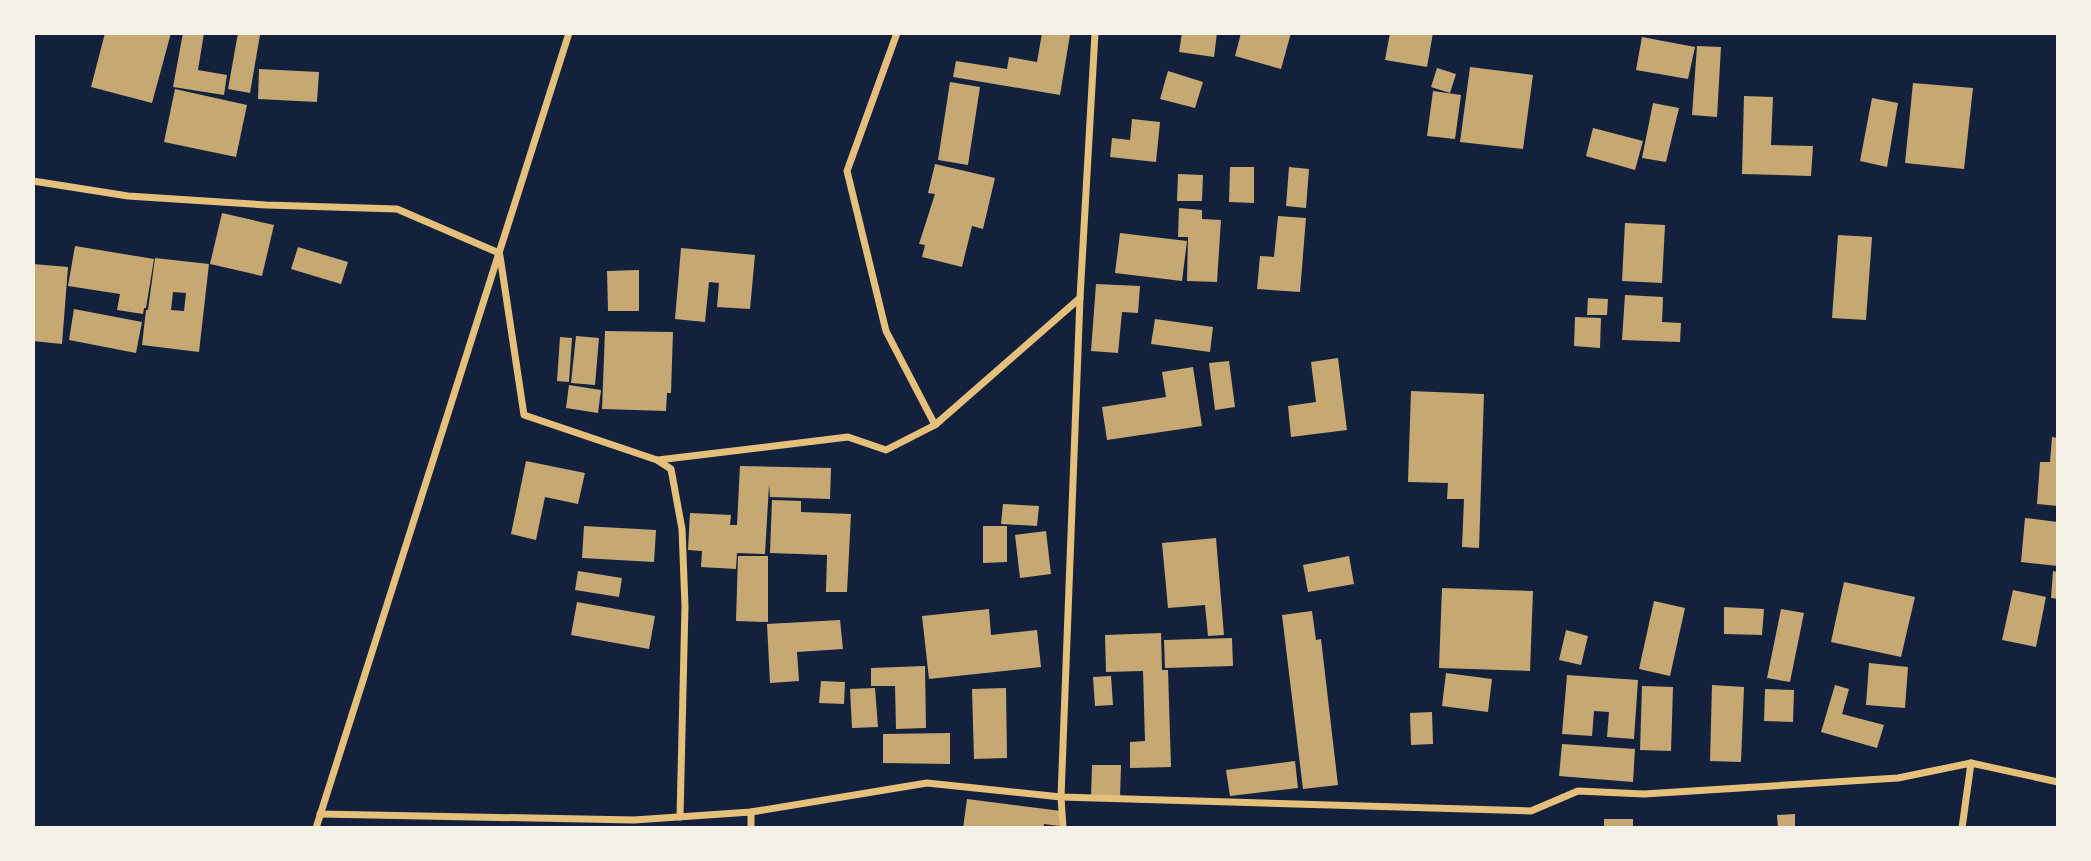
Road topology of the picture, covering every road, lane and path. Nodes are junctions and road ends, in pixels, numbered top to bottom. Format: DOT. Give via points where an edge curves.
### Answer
graph roads {
  1 [pos="569,33"];
  2 [pos="897,33"];
  3 [pos="1095,33"];
  4 [pos="33,181"];
  5 [pos="499,253"];
  6 [pos="1080,298"];
  7 [pos="934,425"];
  8 [pos="657,460"];
  9 [pos="1971,762"];
  10 [pos="2058,782"];
  11 [pos="1061,797"];
  12 [pos="751,812"];
  13 [pos="320,814"];
  14 [pos="680,817"];
  15 [pos="316,828"];
  16 [pos="751,828"];
  17 [pos="1063,828"];
  18 [pos="1962,828"];
  1 -- 5 [label="street"];
  2 -- 7 [label="street" via="847,171 886,331"];
  3 -- 6 [label="street"];
  4 -- 5 [label="street" via="128,196 397,209"];
  5 -- 8 [label="street" via="524,415"];
  5 -- 13 [label="street"];
  6 -- 7 [label="street"];
  6 -- 11 [label="street"];
  7 -- 8 [label="street" via="886,450 848,437"];
  8 -- 14 [label="street" via="671,468 682,529 685,606"];
  9 -- 10 [label="street"];
  9 -- 11 [label="street" via="1898,778 1644,794 1578,791 1531,811"];
  9 -- 18 [label="street"];
  11 -- 12 [label="street" via="927,783"];
  11 -- 17 [label="street"];
  12 -- 14 [label="street"];
  12 -- 16 [label="street"];
  13 -- 14 [label="street"];
  13 -- 15 [label="street"];
}
